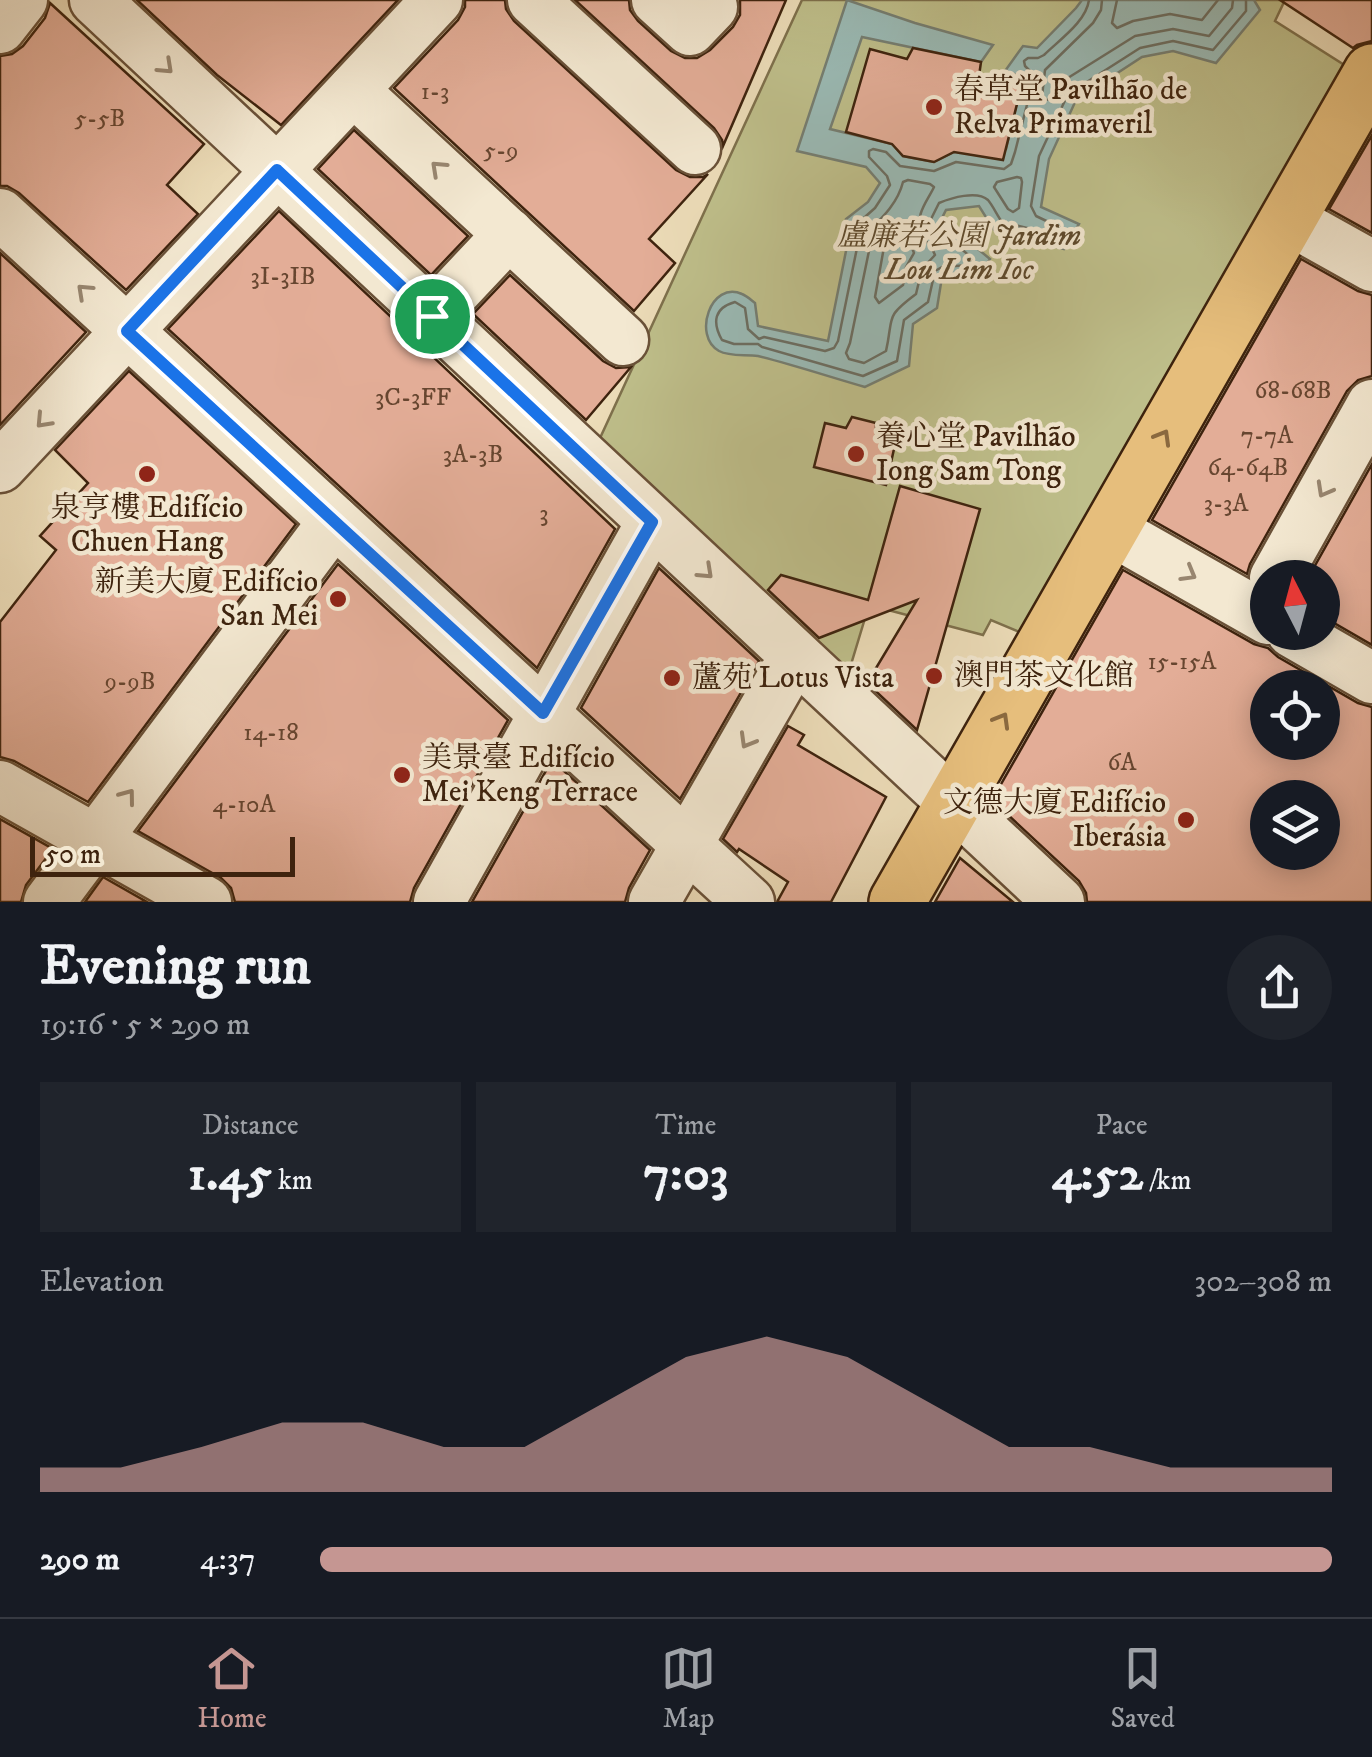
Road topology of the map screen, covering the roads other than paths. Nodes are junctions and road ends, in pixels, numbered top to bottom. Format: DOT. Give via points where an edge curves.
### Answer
graph roads {
  1 [pos="22,0"];
  2 [pos="95,0"];
  3 [pos="437,0"];
  4 [pos="533,0"];
  5 [pos="657,0"];
  6 [pos="712,7"];
  7 [pos="0,28"];
  8 [pos="1372,72"];
  9 [pos="353,90"];
  10 [pos="696,149"];
  11 [pos="277,170"];
  12 [pos="0,214"];
  13 [pos="1288,218"];
  14 [pos="509,234"];
  15 [pos="1372,266"];
  16 [pos="432,316"];
  17 [pos="127,331"];
  18 [pos="623,340"];
  19 [pos="1372,405"];
  20 [pos="0,466"];
  21 [pos="334,521"];
  22 [pos="652,522"];
  23 [pos="1110,530"];
  24 [pos="1294,560"];
  25 [pos="1250,596"];
  26 [pos="1333,650"];
  27 [pos="795,656"];
  28 [pos="1372,678"];
  29 [pos="543,713"];
  30 [pos="0,786"];
  31 [pos="954,804"];
  32 [pos="96,840"];
  33 [pos="686,845"];
  34 [pos="49,902"];
  35 [pos="206,902"];
  36 [pos="438,902"];
  37 [pos="654,902"];
  38 [pos="749,902"];
  39 [pos="897,902"];
  40 [pos="1058,902"];
  1 -- 7 [label="street"];
  2 -- 11 [label="street, one-way"];
  3 -- 9 [label="street"];
  4 -- 10 [label="street"];
  5 -- 6 [label="street" via="690,30"];
  8 -- 13 [label="main road"];
  9 -- 11 [label="street"];
  14 -- 9 [label="street, one-way"];
  11 -- 16 [label="street"];
  11 -- 17 [label="street"];
  17 -- 12 [label="street, one-way"];
  13 -- 15 [label="street"];
  23 -- 13 [label="main road, one-way"];
  14 -- 16 [label="street"];
  14 -- 18 [label="street"];
  16 -- 22 [label="street"];
  17 -- 20 [label="street, one-way"];
  17 -- 21 [label="street"];
  19 -- 24 [label="street, one-way"];
  21 -- 29 [label="street"];
  32 -- 21 [label="street, one-way"];
  22 -- 27 [label="street, one-way"];
  22 -- 29 [label="street"];
  23 -- 25 [label="street, one-way"];
  31 -- 23 [label="main road, one-way"];
  26 -- 28 [label="street"];
  27 -- 31 [label="street"];
  27 -- 33 [label="street, one-way"];
  29 -- 33 [label="street"];
  29 -- 36 [label="street"];
  30 -- 32 [label="street"];
  31 -- 39 [label="main road"];
  31 -- 40 [label="street"];
  32 -- 34 [label="street"];
  32 -- 35 [label="street"];
  33 -- 37 [label="street"];
  33 -- 38 [label="street"];
}
